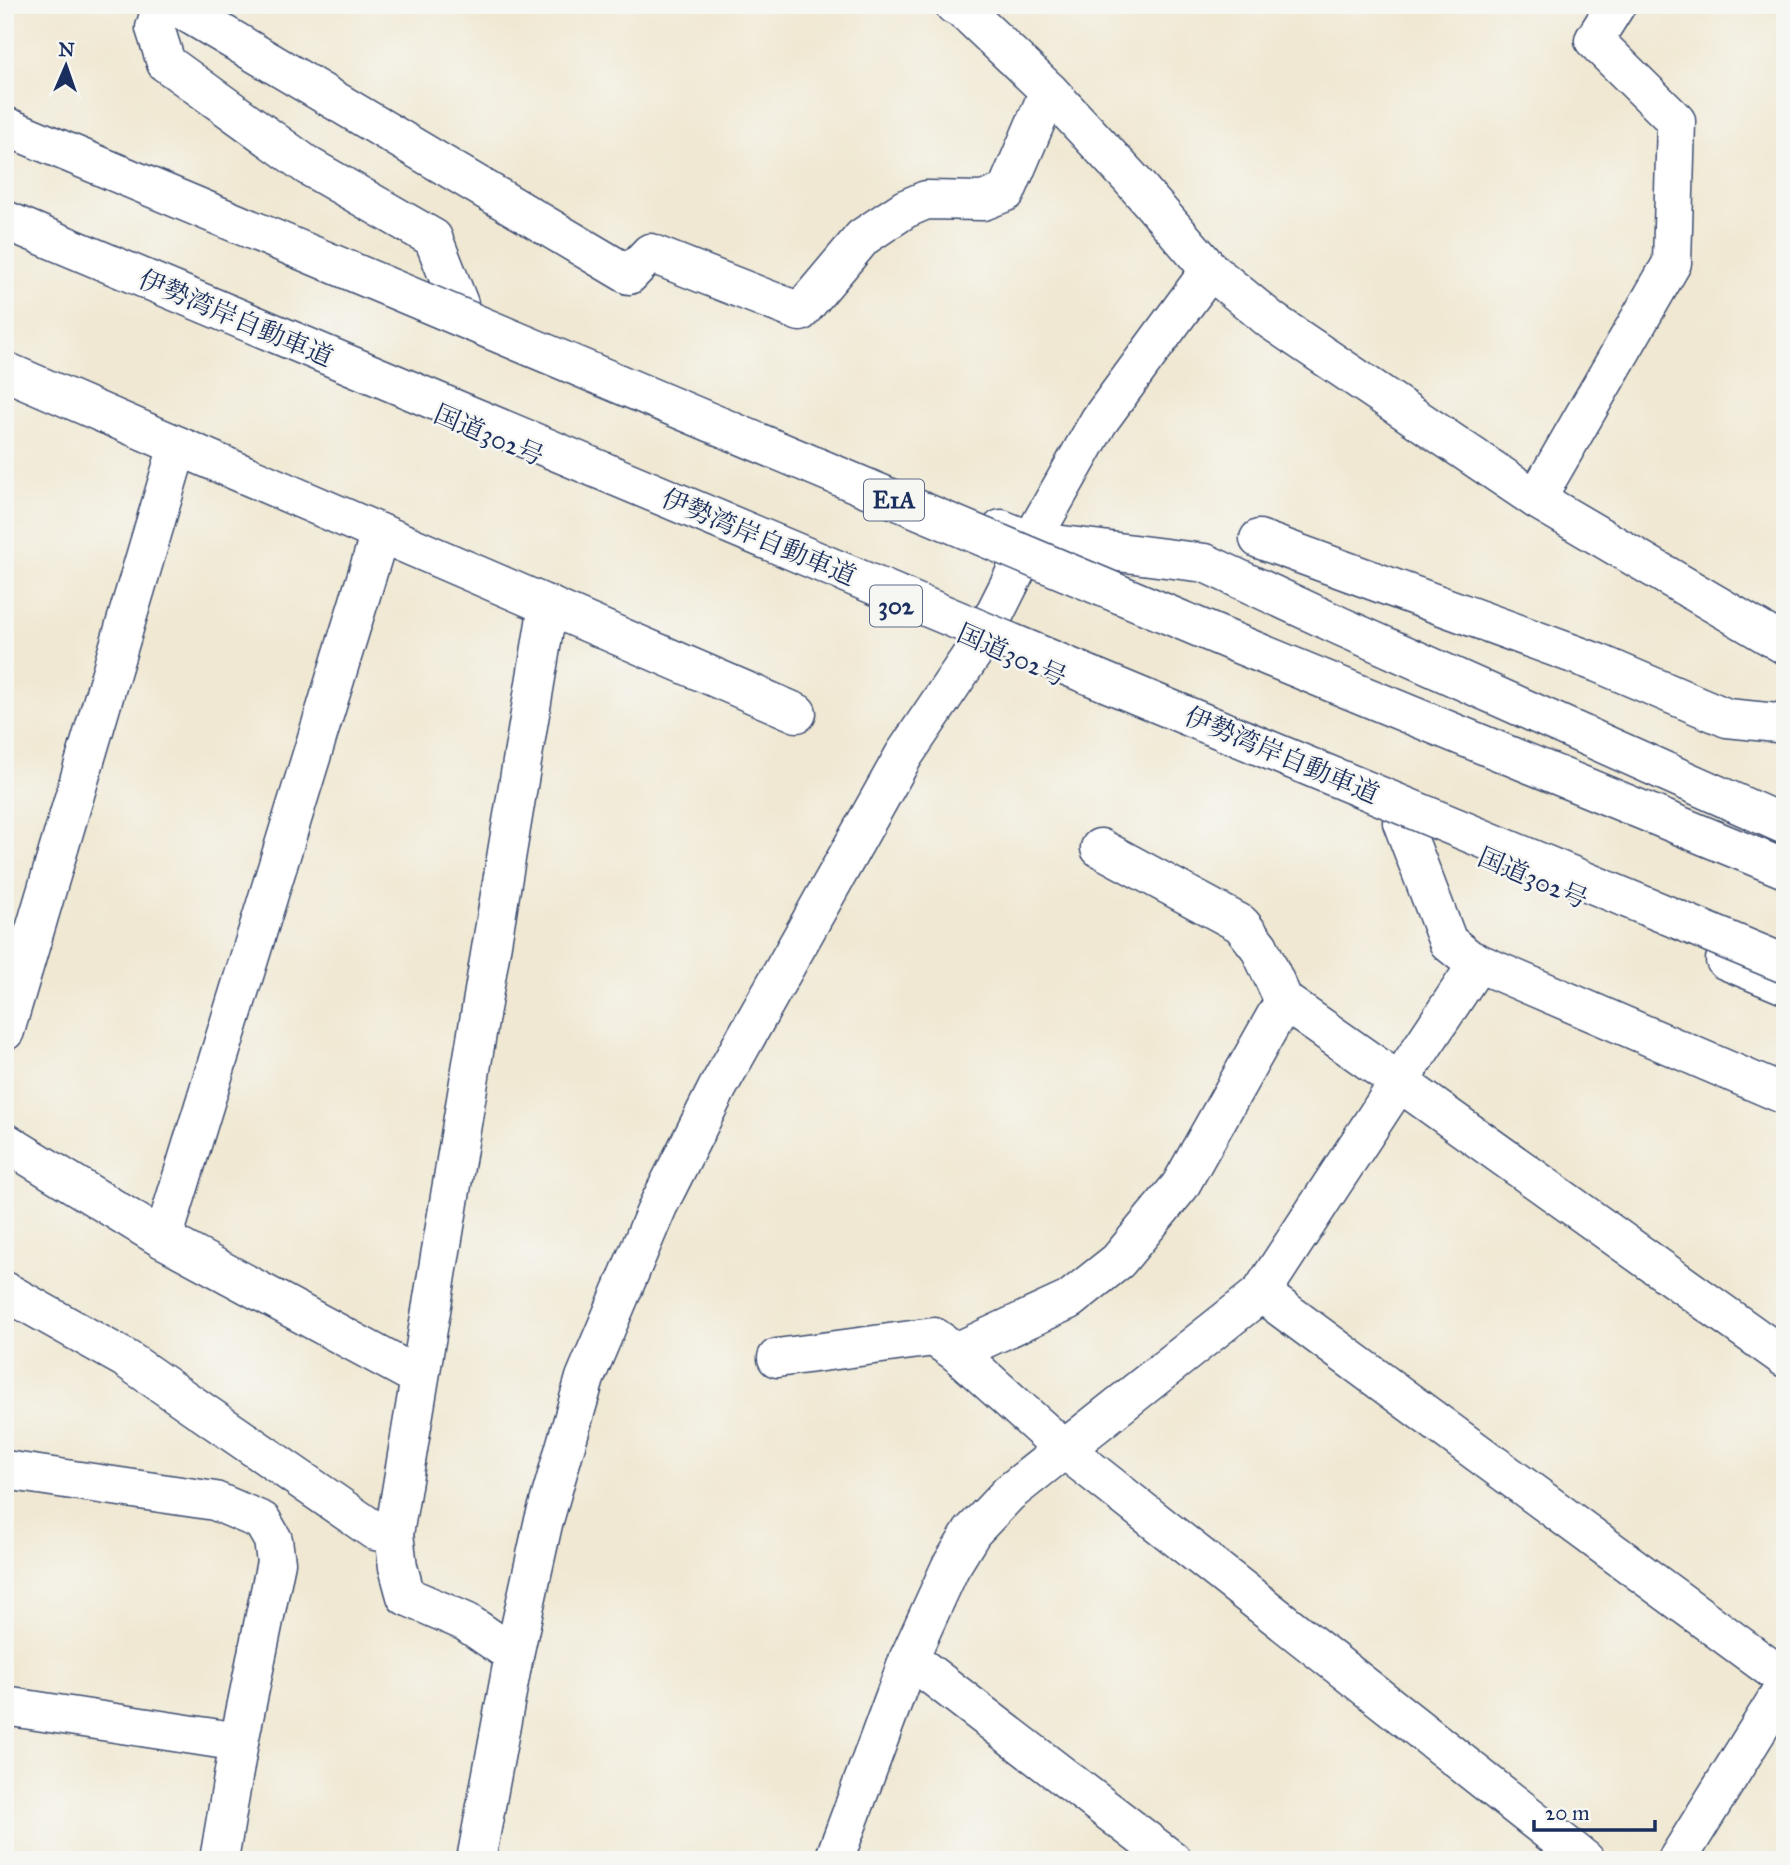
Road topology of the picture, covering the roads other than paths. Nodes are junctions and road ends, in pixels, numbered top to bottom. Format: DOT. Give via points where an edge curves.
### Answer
graph roads {
  1 [pos="162,5"];
  2 [pos="174,5"];
  3 [pos="954,5"];
  4 [pos="1616,5"];
  5 [pos="1048,91"];
  6 [pos="5,111"];
  7 [pos="5,126"];
  8 [pos="5,220"];
  9 [pos="5,230"];
  10 [pos="1210,270"];
  11 [pos="459,304"];
  12 [pos="5,371"];
  13 [pos="178,446"];
  14 [pos="1536,499"];
  15 [pos="380,533"];
  16 [pos="1259,539"];
  17 [pos="1031,541"];
  18 [pos="548,605"];
  19 [pos="981,641"];
  20 [pos="1785,645"];
  21 [pos="797,713"];
  22 [pos="1785,720"];
  23 [pos="1402,822"];
  24 [pos="1785,825"];
  25 [pos="1723,842"];
  26 [pos="1101,848"];
  27 [pos="1785,860"];
  28 [pos="1785,869"];
  29 [pos="1478,963"];
  30 [pos="1785,964"];
  31 [pos="1785,985"];
  32 [pos="1284,1001"];
  33 [pos="5,1031"];
  34 [pos="1399,1082"];
  35 [pos="1785,1095"];
  36 [pos="5,1142"];
  37 [pos="163,1239"];
  38 [pos="5,1291"];
  39 [pos="1261,1293"];
  40 [pos="956,1352"];
  41 [pos="777,1358"];
  42 [pos="1785,1359"];
  43 [pos="419,1377"];
  44 [pos="1063,1449"];
  45 [pos="5,1470"];
  46 [pos="394,1534"];
  47 [pos="514,1655"];
  48 [pos="909,1658"];
  49 [pos="1785,1679"];
  50 [pos="1785,1686"];
  51 [pos="5,1706"];
  52 [pos="239,1742"];
  53 [pos="219,1860"];
  54 [pos="476,1860"];
  55 [pos="834,1860"];
  56 [pos="1172,1860"];
  57 [pos="1585,1860"];
  58 [pos="1676,1860"];
  1 -- 11 [label="main road" via="155,29 166,63 308,166 433,238"];
  2 -- 5 [label="main road" via="629,275 650,253 800,312 863,237 905,209 926,200 983,201 1006,192"];
  3 -- 5 [label="main road"];
  4 -- 14 [label="main road" via="1594,40 1676,121 1672,263"];
  5 -- 10 [label="main road"];
  6 -- 11 [label="main road"];
  7 -- 25 [label="main road, E1A, bridge"];
  8 -- 30 [label="main road, 伊勢湾岸自動車道, bridge"];
  9 -- 19 [label="main road, 国道302号 / 302"];
  10 -- 14 [label="main road" via="1272,321"];
  10 -- 17 [label="main road" via="1099,421"];
  11 -- 17 [label="main road"];
  12 -- 13 [label="main road"];
  13 -- 15 [label="main road"];
  13 -- 33 [label="main road"];
  14 -- 20 [label="main road"];
  15 -- 18 [label="main road"];
  15 -- 37 [label="main road"];
  16 -- 22 [label="main road" via="1598,663 1727,718"];
  17 -- 19 [label="main road"];
  17 -- 24 [label="main road" via="1205,563"];
  18 -- 21 [label="main road"];
  18 -- 43 [label="main road"];
  19 -- 23 [label="main road, 国道302号 / 302"];
  19 -- 47 [label="main road" via="904,755 718,1087 658,1206 585,1378 543,1524"];
  23 -- 29 [label="main road" via="1448,942"];
  23 -- 31 [label="main road, 国道302号 / 302"];
  25 -- 27 [label="main road, bridge"];
  25 -- 28 [label="main road, E1A, bridge"];
  26 -- 32 [label="main road" via="1241,924 1259,947"];
  29 -- 34 [label="main road"];
  29 -- 35 [label="main road"];
  32 -- 34 [label="main road"];
  32 -- 40 [label="main road" via="1180,1186 1118,1261 1069,1300"];
  34 -- 39 [label="main road"];
  34 -- 42 [label="main road"];
  36 -- 37 [label="main road"];
  37 -- 43 [label="main road"];
  38 -- 46 [label="main road" via="126,1359 375,1531"];
  39 -- 44 [label="main road"];
  39 -- 49 [label="main road"];
  40 -- 41 [label="main road" via="934,1337"];
  40 -- 44 [label="main road"];
  43 -- 46 [label="main road"];
  44 -- 48 [label="main road" via="1009,1493 972,1532 950,1568"];
  44 -- 57 [label="main road"];
  45 -- 52 [label="main road" via="215,1501 262,1521 276,1562"];
  46 -- 47 [label="main road" via="406,1596 466,1622"];
  47 -- 54 [label="main road"];
  48 -- 55 [label="main road"];
  48 -- 56 [label="main road"];
  50 -- 58 [label="main road"];
  51 -- 52 [label="main road"];
  52 -- 53 [label="main road"];
}
